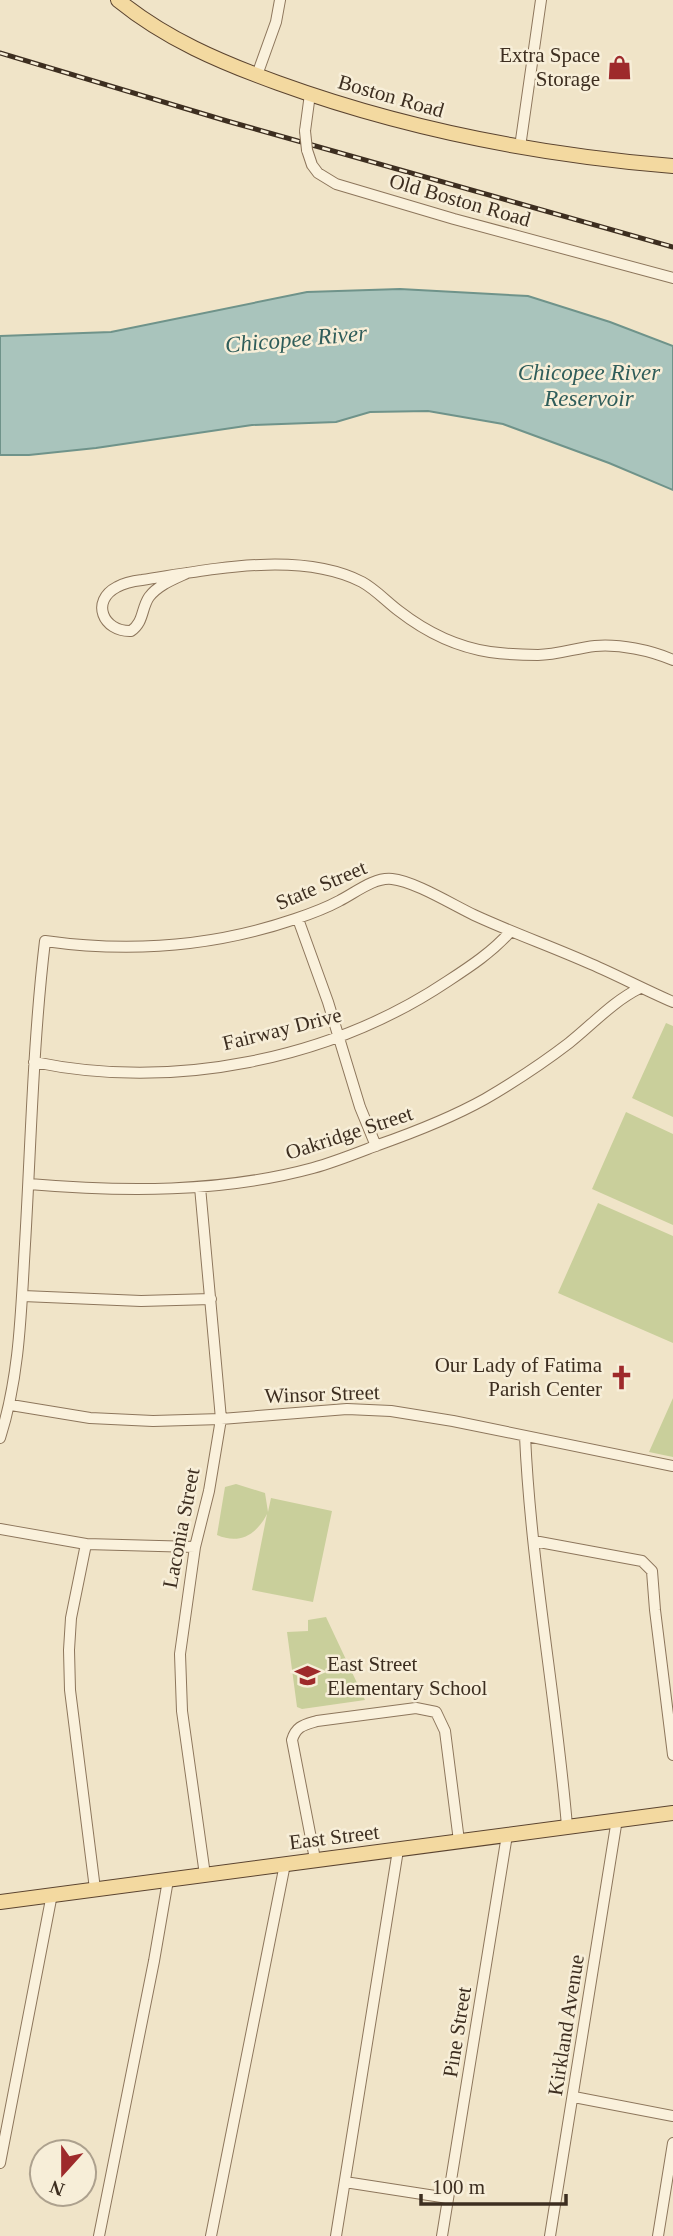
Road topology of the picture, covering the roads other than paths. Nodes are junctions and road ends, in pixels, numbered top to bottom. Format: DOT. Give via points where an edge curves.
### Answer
graph roads {
  1 [pos="118,0"];
  2 [pos="280,0"];
  3 [pos="541,0"];
  4 [pos="257,75"];
  5 [pos="310,94"];
  6 [pos="520,147"];
  7 [pos="673,166"];
  8 [pos="673,278"];
  9 [pos="187,573"];
  10 [pos="673,660"];
  11 [pos="298,919"];
  12 [pos="510,932"];
  13 [pos="640,988"];
  14 [pos="673,1002"];
  15 [pos="339,1037"];
  16 [pos="34,1062"];
  17 [pos="376,1146"];
  18 [pos="29,1184"];
  19 [pos="200,1187"];
  20 [pos="23,1296"];
  21 [pos="211,1299"];
  22 [pos="11,1405"];
  23 [pos="220,1419"];
  24 [pos="525,1436"];
  25 [pos="0,1438"];
  26 [pos="673,1466"];
  27 [pos="0,1529"];
  28 [pos="534,1541"];
  29 [pos="86,1544"];
  30 [pos="195,1547"];
  31 [pos="673,1755"];
  32 [pos="673,1813"];
  33 [pos="617,1819"];
  34 [pos="567,1826"];
  35 [pos="508,1835"];
  36 [pos="459,1841"];
  37 [pos="398,1850"];
  38 [pos="316,1859"];
  39 [pos="285,1864"];
  40 [pos="205,1875"];
  41 [pos="168,1880"];
  42 [pos="95,1889"];
  43 [pos="52,1894"];
  44 [pos="0,1902"];
  45 [pos="574,2097"];
  46 [pos="673,2116"];
  47 [pos="673,2143"];
  48 [pos="0,2163"];
  49 [pos="345,2182"];
  50 [pos="448,2198"];
  51 [pos="99,2236"];
  52 [pos="211,2236"];
  53 [pos="336,2236"];
  54 [pos="442,2236"];
  55 [pos="550,2236"];
  56 [pos="658,2236"];
  1 -- 4 [label="main road, Boston Road" via="177,40"];
  2 -- 4 [label="street"];
  3 -- 6 [label="street"];
  4 -- 5 [label="main road, Boston Road"];
  5 -- 6 [label="main road, Boston Road" via="454,135"];
  5 -- 8 [label="street, Old Boston Road, bridge" via="307,150 318,173 336,184"];
  6 -- 7 [label="main road, Boston Road"];
  9 -- 9 [label="street" via="116,587 103,602 107,622 131,631 141,621 150,596"];
  9 -- 10 [label="street" via="261,566 335,572 362,583 422,627 460,645 540,655 617,647"];
  11 -- 12 [label="street, State Street" via="390,878"];
  11 -- 15 [label="street"];
  11 -- 16 [label="street, State Street" via="215,940 164,947 45,941"];
  12 -- 13 [label="street, State Street"];
  12 -- 15 [label="street, Fairway Drive" via="494,950 428,994"];
  13 -- 14 [label="street, State Street"];
  13 -- 17 [label="street, Oakridge Street" via="486,1098"];
  15 -- 16 [label="street, Fairway Drive" via="276,1055 160,1073 72,1070"];
  15 -- 17 [label="street"];
  16 -- 18 [label="street"];
  17 -- 19 [label="street, Oakridge Street" via="315,1168"];
  18 -- 19 [label="street, Oakridge Street" via="108,1189"];
  18 -- 20 [label="street"];
  19 -- 21 [label="street, Laconia Street"];
  20 -- 21 [label="street"];
  20 -- 22 [label="street"];
  21 -- 23 [label="street, Laconia Street"];
  22 -- 23 [label="street, Winsor Street" via="90,1418"];
  22 -- 25 [label="street"];
  23 -- 24 [label="street, Winsor Street" via="370,1410"];
  23 -- 30 [label="street, Laconia Street"];
  24 -- 26 [label="street, Winsor Street"];
  24 -- 28 [label="street"];
  27 -- 29 [label="street"];
  28 -- 31 [label="street" via="642,1561 652,1571"];
  28 -- 34 [label="street"];
  29 -- 30 [label="street"];
  29 -- 42 [label="street" via="71,1618 70,1690"];
  30 -- 40 [label="street, Laconia Street" via="180,1654 182,1710"];
  32 -- 33 [label="main road, East Street"];
  33 -- 34 [label="main road, East Street"];
  33 -- 45 [label="street, Kirkland Avenue"];
  34 -- 35 [label="main road, East Street"];
  35 -- 36 [label="main road, East Street"];
  35 -- 50 [label="street, Pine Street"];
  36 -- 37 [label="main road, East Street"];
  36 -- 38 [label="street" via="446,1731 436,1712 416,1708 317,1721 295,1731 292,1740"];
  37 -- 38 [label="main road, East Street"];
  37 -- 49 [label="street"];
  38 -- 39 [label="main road, East Street"];
  39 -- 40 [label="main road, East Street"];
  39 -- 52 [label="street"];
  40 -- 41 [label="main road, East Street"];
  41 -- 42 [label="main road, East Street"];
  41 -- 51 [label="street"];
  42 -- 43 [label="main road, East Street"];
  43 -- 44 [label="main road, East Street"];
  43 -- 48 [label="street"];
  45 -- 46 [label="street"];
  45 -- 55 [label="street, Kirkland Avenue"];
  47 -- 56 [label="street"];
  49 -- 50 [label="street"];
  49 -- 53 [label="street"];
  50 -- 54 [label="street, Pine Street"];
}
